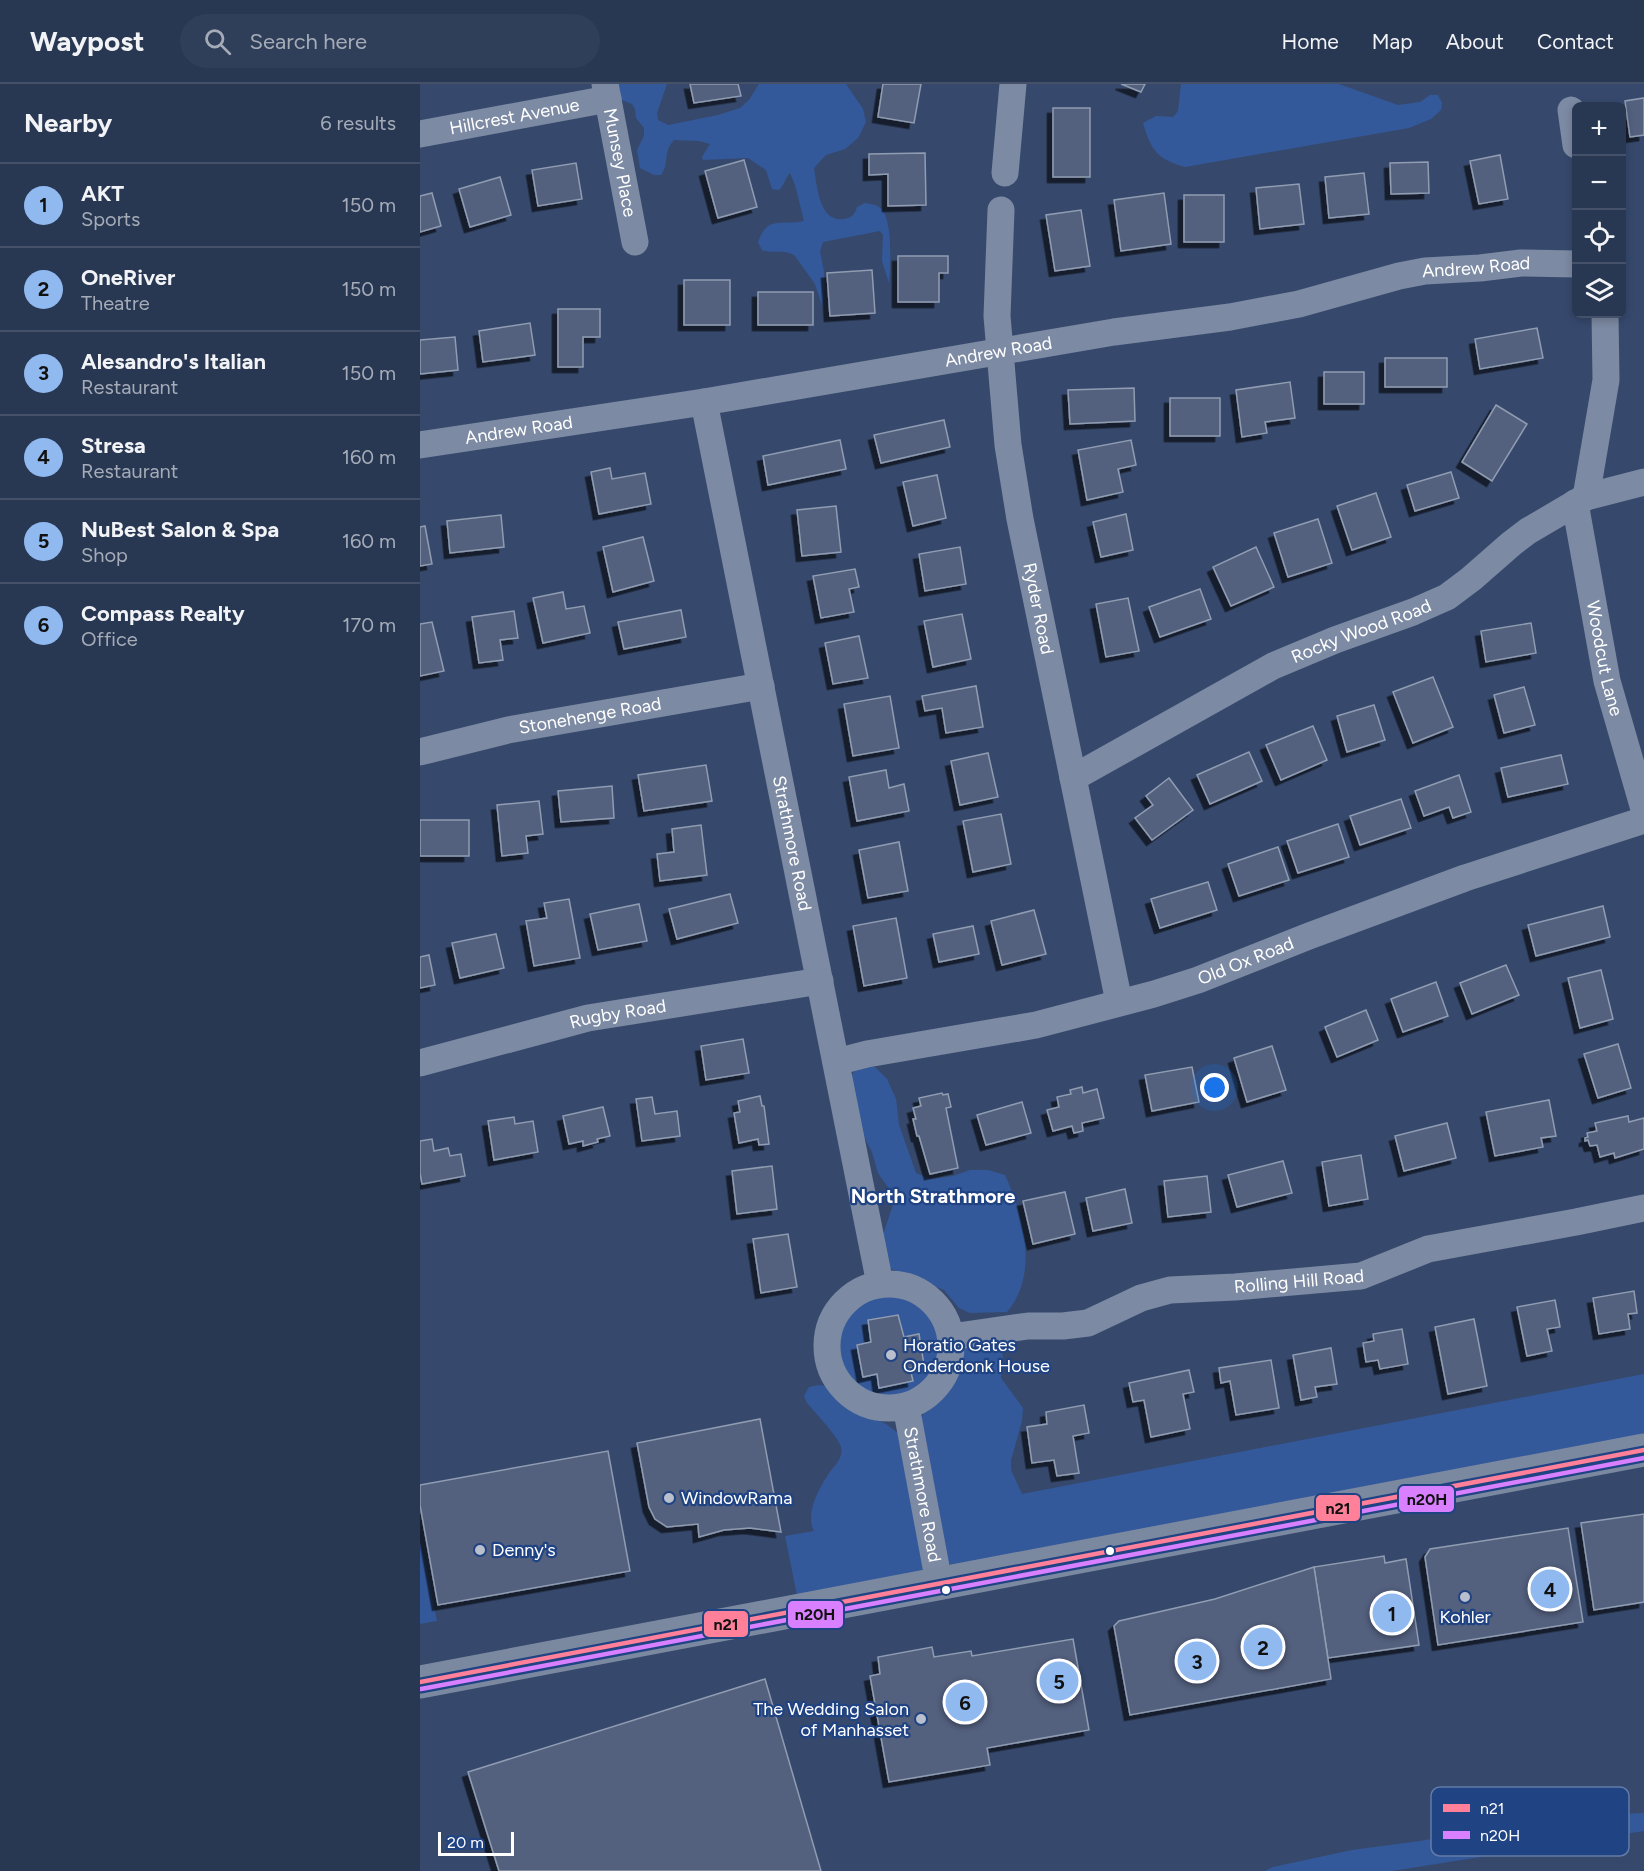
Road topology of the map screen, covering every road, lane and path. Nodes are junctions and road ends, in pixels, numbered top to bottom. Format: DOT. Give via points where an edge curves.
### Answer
graph roads {
  1 [pos="1013,84"];
  2 [pos="607,92"];
  3 [pos="1571,110"];
  4 [pos="1572,117"];
  5 [pos="420,134"];
  6 [pos="1005,173"];
  7 [pos="1001,210"];
  8 [pos="635,242"];
  9 [pos="1572,264"];
  10 [pos="1605,318"];
  11 [pos="1001,352"];
  12 [pos="704,402"];
  13 [pos="420,445"];
  14 [pos="1644,482"];
  15 [pos="1581,500"];
  16 [pos="761,686"];
  17 [pos="420,752"];
  18 [pos="1073,778"];
  19 [pos="1644,809"];
  20 [pos="1644,820"];
  21 [pos="820,981"];
  22 [pos="1119,1002"];
  23 [pos="836,1062"];
  24 [pos="420,1063"];
  25 [pos="1644,1208"];
  26 [pos="880,1284"];
  27 [pos="951,1337"];
  28 [pos="906,1406"];
  29 [pos="1644,1450"];
  30 [pos="939,1583"];
  31 [pos="420,1682"];
  1 -- 6 [label="street"];
  2 -- 5 [label="street, Hillcrest Avenue"];
  2 -- 8 [label="street, Munsey Place"];
  3 -- 4 [label="street"];
  7 -- 11 [label="street, Ryder Road"];
  9 -- 11 [label="street, Andrew Road" via="1521,263 1425,271 1299,304"];
  10 -- 15 [label="street, Woodcut Lane" via="1606,380"];
  11 -- 12 [label="street, Andrew Road"];
  11 -- 18 [label="street, Ryder Road" via="1008,445 1020,519"];
  12 -- 13 [label="street, Andrew Road"];
  12 -- 16 [label="street, Strathmore Road"];
  14 -- 15 [label="street, Rocky Wood Road"];
  15 -- 18 [label="street, Rocky Wood Road" via="1527,531 1447,597 1273,666"];
  15 -- 19 [label="street, Woodcut Lane" via="1607,681"];
  16 -- 17 [label="street, Stonehenge Road" via="508,730"];
  16 -- 21 [label="street, Strathmore Road"];
  18 -- 22 [label="street, Ryder Road"];
  20 -- 22 [label="street, Old Ox Road" via="1465,878 1198,980"];
  21 -- 23 [label="street, Strathmore Road"];
  21 -- 24 [label="street, Rugby Road" via="588,1017"];
  22 -- 23 [label="street, Old Ox Road" via="1036,1025"];
  23 -- 26 [label="street, Strathmore Road"];
  25 -- 27 [label="street, Rolling Hill Road" via="1428,1249 1360,1276 1170,1290 1141,1298 1088,1323 1028,1326"];
  26 -- 27 [label="street" via="900,1284 934,1302"];
  26 -- 28 [label="street" via="861,1290 844,1302 832,1319 828,1359 835,1378 848,1394 866,1404"];
  27 -- 28 [label="street" via="951,1355 937,1387"];
  28 -- 30 [label="street, Strathmore Road"];
  29 -- 30 [label="main road"];
  30 -- 31 [label="main road" via="800,1610 745,1610 702,1617 661,1636"];
}
